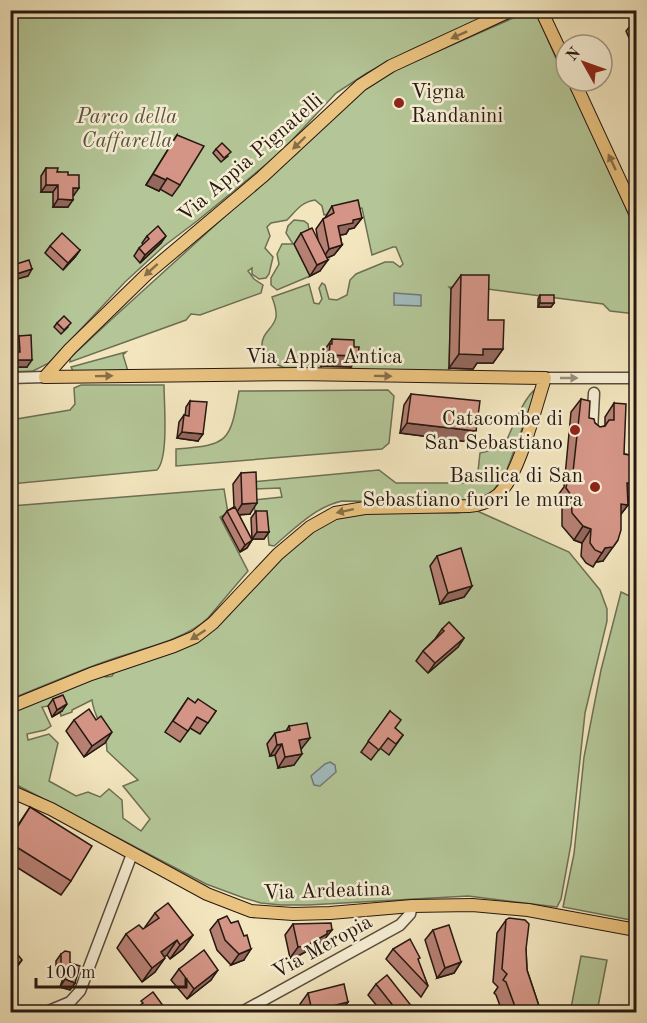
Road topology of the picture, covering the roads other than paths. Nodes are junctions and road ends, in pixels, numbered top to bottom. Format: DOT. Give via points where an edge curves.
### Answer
graph roads {
  1 [pos="512,10"];
  2 [pos="541,10"];
  3 [pos="554,38"];
  4 [pos="580,93"];
  5 [pos="636,215"];
  6 [pos="45,377"];
  7 [pos="10,378"];
  8 [pos="544,378"];
  9 [pos="636,378"];
  10 [pos="594,393"];
  11 [pos="592,433"];
  12 [pos="10,707"];
  13 [pos="10,791"];
  14 [pos="132,854"];
  15 [pos="412,906"];
  16 [pos="636,930"];
  17 [pos="46,1012"];
  18 [pos="242,1012"];
  1 -- 6 [label="main road, Via Appia Pignatelli, one-way" via="391,66 361,85 253,185 141,279"];
  2 -- 3 [label="main road"];
  5 -- 4 [label="main road, one-way"];
  6 -- 7 [label="street, Via Appia Antica"];
  6 -- 8 [label="main road, Via Appia Antica, one-way" via="297,374"];
  8 -- 9 [label="street, Via Appia Antica, one-way"];
  8 -- 12 [label="main road, one-way" via="514,467 505,487 493,499 469,506 366,508 335,513 310,527 278,554 195,637"];
  10 -- 11 [label="street"];
  13 -- 14 [label="main road, Via Ardeatina"];
  14 -- 15 [label="main road, Via Ardeatina" via="217,899 251,911 330,913"];
  14 -- 17 [label="street" via="80,991 70,1002"];
  15 -- 16 [label="main road, Via Ardeatina" via="503,907"];
  15 -- 18 [label="street, Via Meropia" via="400,926"];
}
